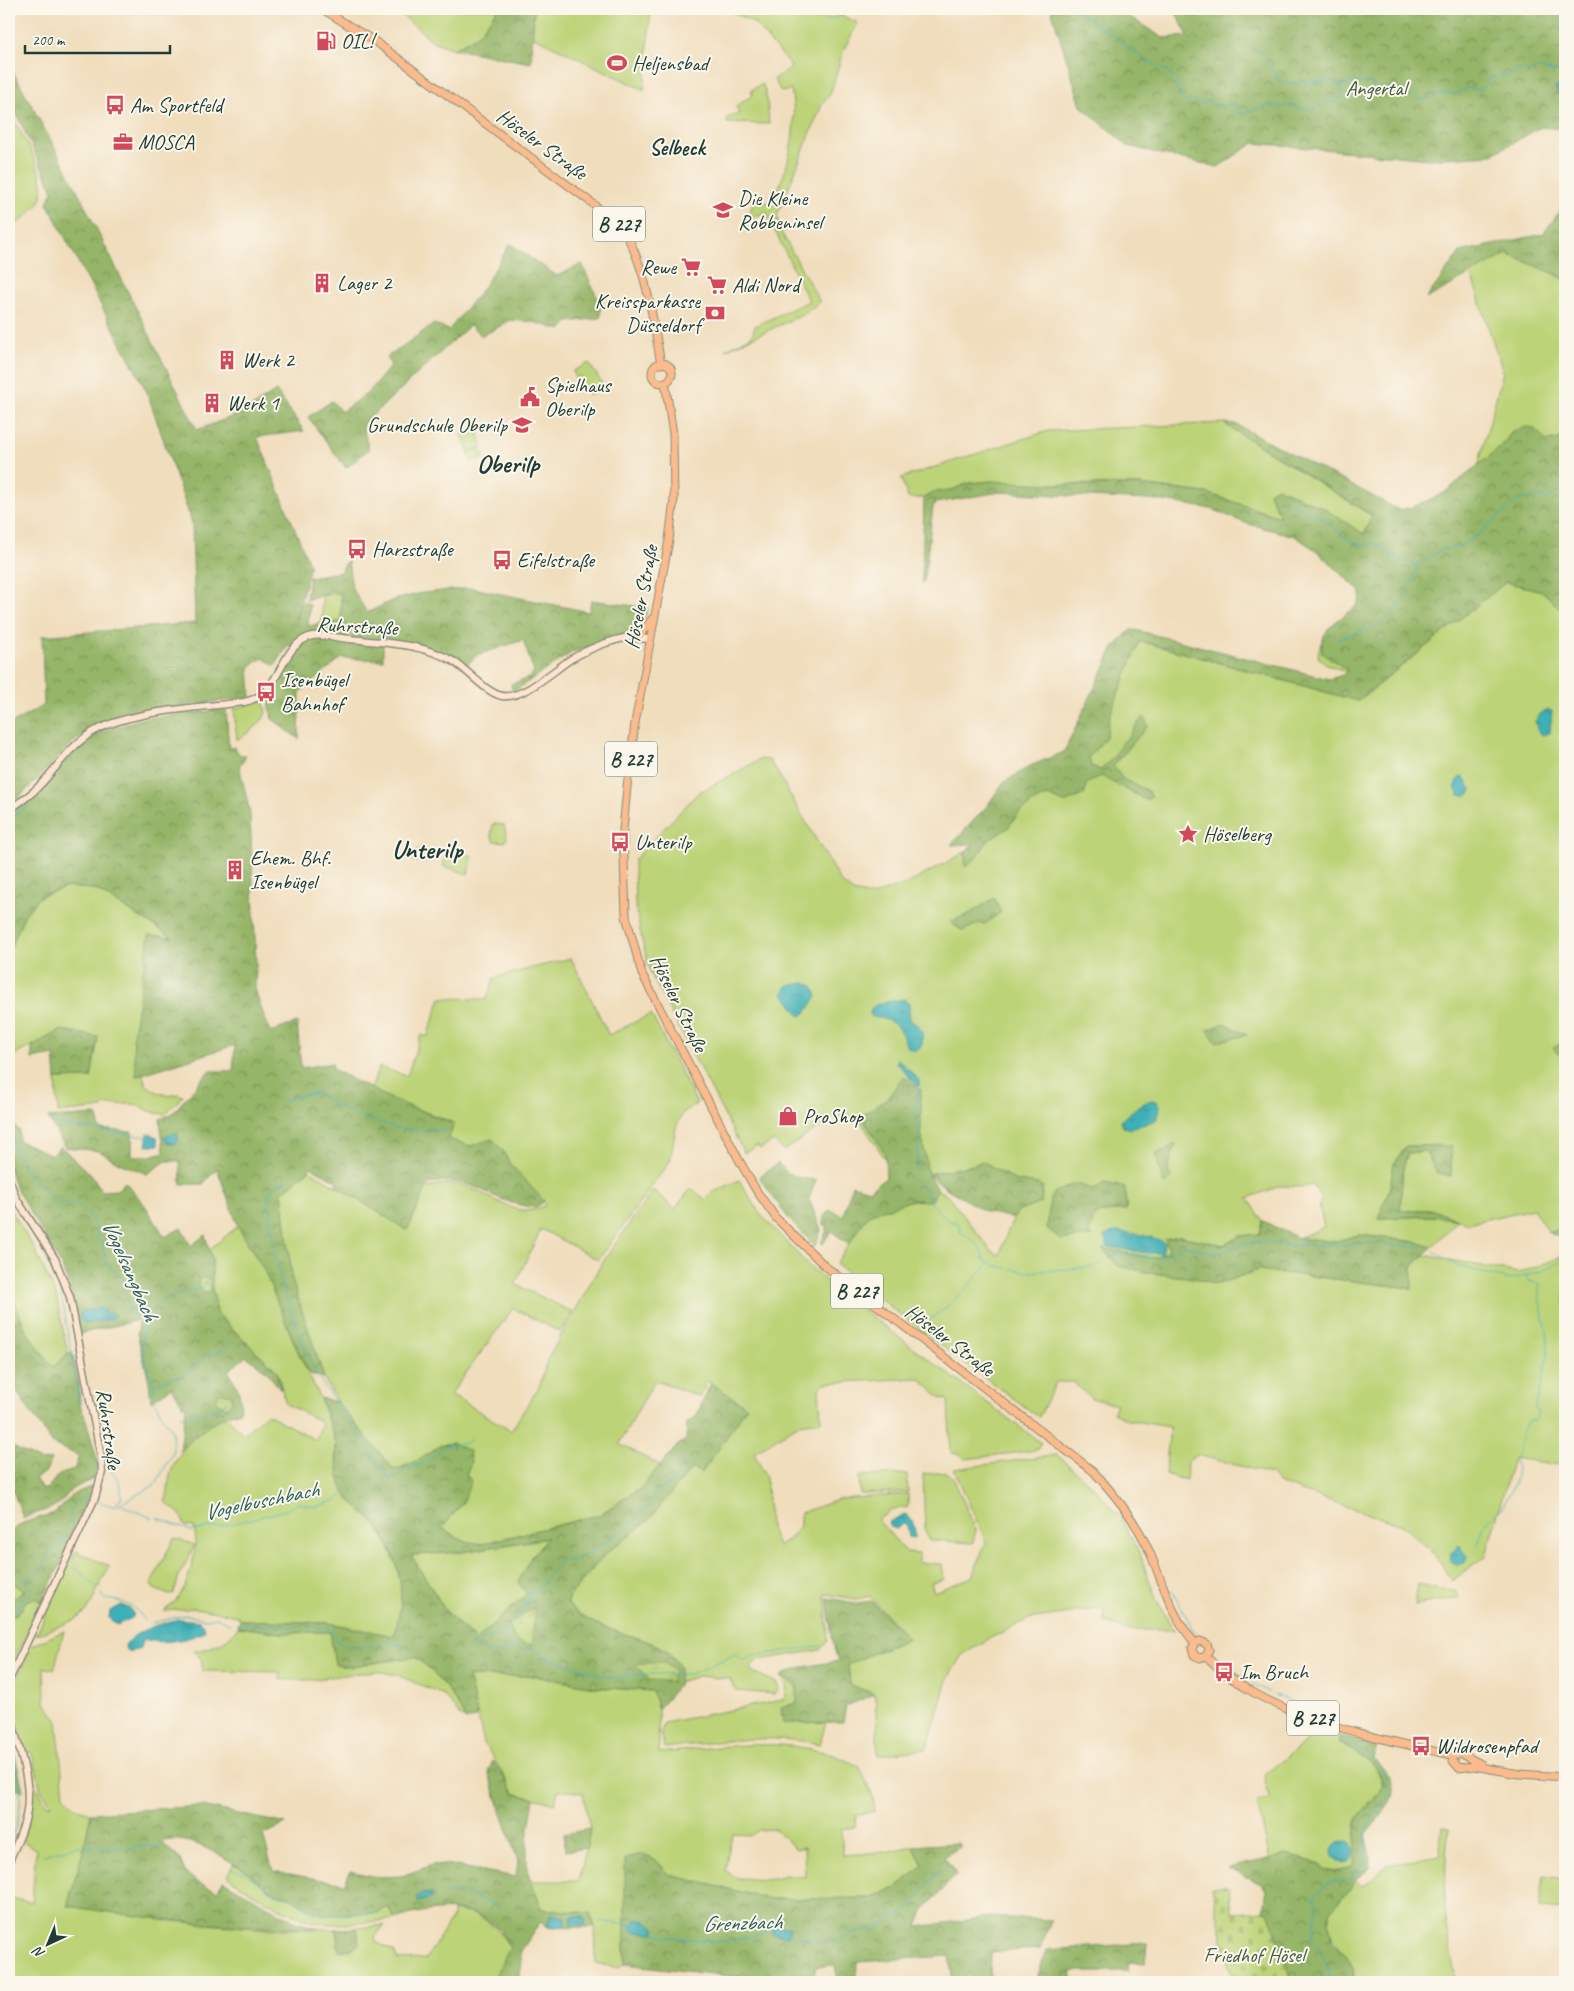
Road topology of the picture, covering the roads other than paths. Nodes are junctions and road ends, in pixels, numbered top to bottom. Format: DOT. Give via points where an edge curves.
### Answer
graph roads {
  1 [pos="322,9"];
  2 [pos="661,364"];
  3 [pos="665,382"];
  4 [pos="654,616"];
  5 [pos="638,638"];
  6 [pos="650,639"];
  7 [pos="9,810"];
  8 [pos="9,1179"];
  9 [pos="1195,1643"];
  10 [pos="1206,1656"];
  11 [pos="9,1680"];
  12 [pos="9,1711"];
  13 [pos="1454,1758"];
  14 [pos="1466,1761"];
  15 [pos="1565,1777"];
  16 [pos="9,1861"];
  1 -- 2 [label="main road, Höseler Straße / B 227" via="376,42 620,224 642,270"];
  2 -- 3 [label="main road" via="671,370 670,378"];
  2 -- 3 [label="main road" via="652,374 656,381"];
  3 -- 4 [label="main road, Höseler Straße / B 227" via="673,434 674,498"];
  4 -- 5 [label="main road"];
  4 -- 6 [label="main road, Höseler Straße / B 227"];
  5 -- 6 [label="main road, Ruhrstraße"];
  5 -- 7 [label="main road, Ruhrstraße" via="631,637 586,652 524,691 502,696 451,660 422,648 311,636 295,647 271,686 258,698 140,716 105,726 74,746 33,792"];
  6 -- 9 [label="main road, Höseler Straße / B 227" via="635,723 624,835 626,916 642,974 654,1000 756,1190 776,1218 825,1266 1092,1471 1119,1500 1137,1527 1169,1603"];
  8 -- 11 [label="main road, Ruhrstraße" via="16,1198 55,1259 67,1288 102,1468 95,1498"];
  9 -- 10 [label="main road" via="1207,1644"];
  9 -- 10 [label="main road" via="1192,1648 1194,1655"];
  10 -- 13 [label="main road, B 227" via="1238,1682 1283,1706 1316,1719"];
  12 -- 16 [label="main road" via="28,1792 22,1830"];
  13 -- 14 [label="main road" via="1462,1754"];
  13 -- 14 [label="main road" via="1459,1768"];
  14 -- 15 [label="main road" via="1496,1769"];
}
